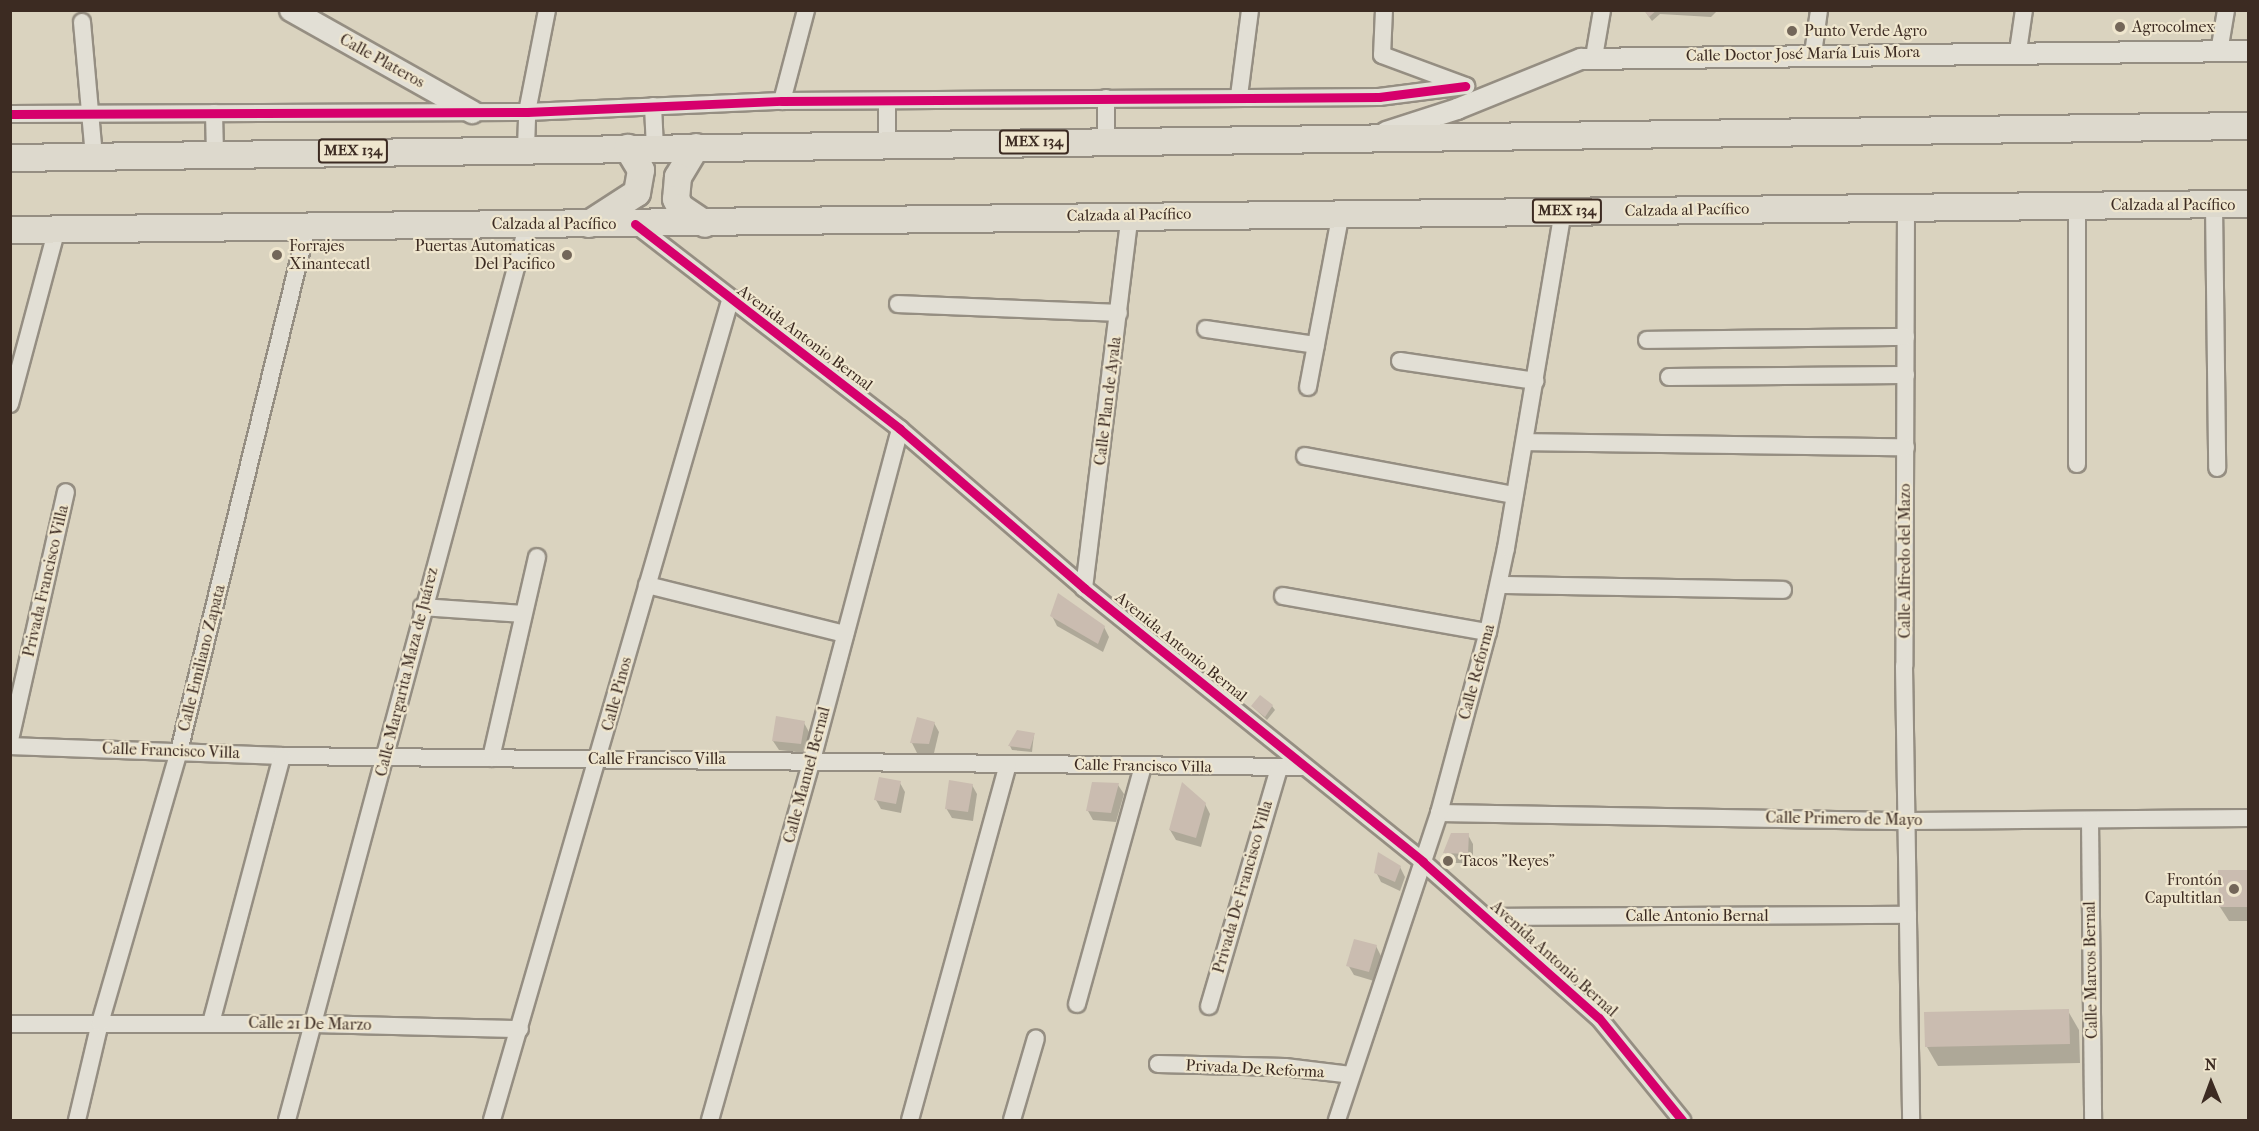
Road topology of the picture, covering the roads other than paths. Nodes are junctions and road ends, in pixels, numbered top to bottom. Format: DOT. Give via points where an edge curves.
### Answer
graph roads {
  1 [pos="291,10"];
  2 [pos="546,10"];
  3 [pos="806,10"];
  4 [pos="1250,10"];
  5 [pos="1384,10"];
  6 [pos="1602,10"];
  7 [pos="1819,10"];
  8 [pos="2024,10"];
  9 [pos="2226,10"];
  10 [pos="82,22"];
  11 [pos="2018,51"];
  12 [pos="2248,51"];
  13 [pos="2219,52"];
  14 [pos="1813,54"];
  15 [pos="1594,57"];
  16 [pos="1465,86"];
  17 [pos="1239,96"];
  18 [pos="1490,96"];
  19 [pos="1106,98"];
  20 [pos="782,101"];
  21 [pos="887,101"];
  22 [pos="653,106"];
  23 [pos="472,112"];
  24 [pos="527,112"];
  25 [pos="214,113"];
  26 [pos="10,114"];
  27 [pos="93,115"];
  28 [pos="2248,126"];
  29 [pos="1373,136"];
  30 [pos="1106,141"];
  31 [pos="887,144"];
  32 [pos="696,147"];
  33 [pos="526,148"];
  34 [pos="628,148"];
  35 [pos="655,148"];
  36 [pos="215,154"];
  37 [pos="94,157"];
  38 [pos="10,158"];
  39 [pos="2248,204"];
  40 [pos="2077,205"];
  41 [pos="2214,205"];
  42 [pos="1906,207"];
  43 [pos="1563,211"];
  44 [pos="1341,213"];
  45 [pos="1130,215"];
  46 [pos="528,223"];
  47 [pos="589,224"];
  48 [pos="635,224"];
  49 [pos="705,224"];
  50 [pos="307,228"];
  51 [pos="57,229"];
  52 [pos="10,230"];
  53 [pos="730,301"];
  54 [pos="898,304"];
  55 [pos="1119,313"];
  56 [pos="1206,329"];
  57 [pos="1906,338"];
  58 [pos="1647,340"];
  59 [pos="1316,345"];
  60 [pos="1400,361"];
  61 [pos="1906,375"];
  62 [pos="1669,377"];
  63 [pos="1536,381"];
  64 [pos="1308,387"];
  65 [pos="10,404"];
  66 [pos="900,429"];
  67 [pos="1524,442"];
  68 [pos="1906,447"];
  69 [pos="1305,456"];
  70 [pos="2077,464"];
  71 [pos="2217,468"];
  72 [pos="66,492"];
  73 [pos="1514,495"];
  74 [pos="537,557"];
  75 [pos="646,585"];
  76 [pos="1499,585"];
  77 [pos="1083,588"];
  78 [pos="1783,590"];
  79 [pos="1283,596"];
  80 [pos="422,607"];
  81 [pos="523,614"];
  82 [pos="1488,632"];
  83 [pos="845,634"];
  84 [pos="10,741"];
  85 [pos="10,746"];
  86 [pos="179,751"];
  87 [pos="282,756"];
  88 [pos="386,757"];
  89 [pos="490,758"];
  90 [pos="599,758"];
  91 [pos="812,760"];
  92 [pos="1008,764"];
  93 [pos="1143,766"];
  94 [pos="1304,767"];
  95 [pos="1279,768"];
  96 [pos="1439,813"];
  97 [pos="2248,818"];
  98 [pos="2090,820"];
  99 [pos="1907,821"];
  100 [pos="1424,862"];
  101 [pos="1908,915"];
  102 [pos="1486,917"];
  103 [pos="1077,1004"];
  104 [pos="1209,1006"];
  105 [pos="100,1023"];
  106 [pos="211,1023"];
  107 [pos="10,1024"];
  108 [pos="313,1024"];
  109 [pos="520,1029"];
  110 [pos="1036,1038"];
  111 [pos="1158,1064"];
  112 [pos="1351,1075"];
  113 [pos="77,1120"];
  114 [pos="287,1120"];
  115 [pos="492,1120"];
  116 [pos="710,1120"];
  117 [pos="910,1120"];
  118 [pos="1012,1120"];
  119 [pos="1337,1120"];
  120 [pos="1682,1120"];
  121 [pos="1911,1120"];
  122 [pos="2093,1120"];
  1 -- 23 [label="main road, Calle Plateros"];
  2 -- 24 [label="street"];
  3 -- 20 [label="street"];
  4 -- 17 [label="street"];
  5 -- 16 [label="street" via="1382,55"];
  6 -- 15 [label="street"];
  7 -- 14 [label="street"];
  8 -- 11 [label="street"];
  9 -- 13 [label="street"];
  10 -- 27 [label="street"];
  11 -- 13 [label="street, Calle Doctor José María Luis Mora"];
  11 -- 14 [label="street, Calle Doctor José María Luis Mora"];
  12 -- 13 [label="street, Calle Doctor José María Luis Mora"];
  14 -- 15 [label="street, Calle Doctor José María Luis Mora"];
  15 -- 18 [label="street, Calle Doctor José María Luis Mora" via="1569,62"];
  16 -- 17 [label="street" via="1378,97"];
  16 -- 18 [label="street"];
  17 -- 19 [label="street"];
  18 -- 29 [label="street, Calle Doctor José María Luis Mora"];
  19 -- 21 [label="street"];
  19 -- 30 [label="street"];
  20 -- 21 [label="street"];
  20 -- 22 [label="street"];
  21 -- 31 [label="street"];
  22 -- 24 [label="street"];
  22 -- 35 [label="street"];
  23 -- 24 [label="street"];
  23 -- 25 [label="street"];
  24 -- 33 [label="street"];
  25 -- 27 [label="street"];
  25 -- 36 [label="street"];
  26 -- 27 [label="street"];
  27 -- 37 [label="street"];
  28 -- 29 [label="main road, MEX 134"];
  29 -- 30 [label="main road, MEX 134"];
  30 -- 31 [label="main road, MEX 134"];
  31 -- 32 [label="main road, MEX 134"];
  32 -- 35 [label="main road, MEX 134"];
  32 -- 49 [label="main road" via="678,177 676,193 680,207"];
  33 -- 34 [label="main road, MEX 134"];
  33 -- 36 [label="main road, MEX 134"];
  34 -- 35 [label="main road, MEX 134"];
  34 -- 47 [label="main road" via="641,170 637,193"];
  36 -- 37 [label="main road, MEX 134"];
  37 -- 38 [label="main road, MEX 134"];
  39 -- 41 [label="main road, Calzada al Pacífico / MEX 134"];
  40 -- 41 [label="main road, Calzada al Pacífico / MEX 134"];
  40 -- 42 [label="main road, Calzada al Pacífico / MEX 134"];
  40 -- 70 [label="street"];
  41 -- 71 [label="street"];
  42 -- 43 [label="main road, Calzada al Pacífico / MEX 134"];
  42 -- 57 [label="street, Calle Alfredo del Mazo"];
  43 -- 44 [label="main road, Calzada al Pacífico / MEX 134"];
  43 -- 63 [label="street, Calle Reforma"];
  44 -- 45 [label="main road, Calzada al Pacífico / MEX 134"];
  44 -- 59 [label="street"];
  45 -- 49 [label="main road, Calzada al Pacífico / MEX 134"];
  45 -- 55 [label="street, Calle Plan de Ayala"];
  46 -- 47 [label="main road, Calzada al Pacífico / MEX 134"];
  46 -- 50 [label="main road, Calzada al Pacífico / MEX 134"];
  46 -- 80 [label="street, Calle Margarita Maza de Juárez"];
  47 -- 48 [label="main road, Calzada al Pacífico / MEX 134"];
  48 -- 49 [label="main road, Calzada al Pacífico / MEX 134"];
  48 -- 53 [label="street, Avenida Antonio Bernal"];
  50 -- 51 [label="main road, Calzada al Pacífico / MEX 134"];
  50 -- 86 [label="street, Calle Emiliano Zapata"];
  51 -- 52 [label="main road, Calzada al Pacífico / MEX 134"];
  51 -- 65 [label="street"];
  53 -- 66 [label="street, Avenida Antonio Bernal"];
  53 -- 75 [label="street, Calle Pinos"];
  54 -- 55 [label="street"];
  55 -- 77 [label="street, Calle Plan de Ayala"];
  56 -- 59 [label="street"];
  57 -- 58 [label="street"];
  57 -- 61 [label="street, Calle Alfredo del Mazo"];
  59 -- 64 [label="street"];
  60 -- 63 [label="street"];
  61 -- 62 [label="street"];
  61 -- 68 [label="street, Calle Alfredo del Mazo"];
  63 -- 67 [label="street, Calle Reforma"];
  66 -- 77 [label="street, Avenida Antonio Bernal"];
  66 -- 83 [label="street, Calle Manuel Bernal"];
  67 -- 68 [label="street"];
  67 -- 73 [label="street, Calle Reforma"];
  68 -- 99 [label="street, Calle Alfredo del Mazo"];
  69 -- 73 [label="street"];
  72 -- 84 [label="street, Privada Francisco Villa"];
  73 -- 76 [label="street, Calle Reforma"];
  74 -- 81 [label="street"];
  75 -- 83 [label="street"];
  75 -- 90 [label="street, Calle Pinos"];
  76 -- 78 [label="street"];
  76 -- 82 [label="street, Calle Reforma"];
  77 -- 94 [label="street, Avenida Antonio Bernal"];
  79 -- 82 [label="street"];
  80 -- 81 [label="street"];
  80 -- 88 [label="street, Calle Margarita Maza de Juárez"];
  81 -- 89 [label="street"];
  82 -- 96 [label="street, Calle Reforma"];
  83 -- 91 [label="street, Calle Manuel Bernal"];
  85 -- 86 [label="street, Calle Francisco Villa"];
  86 -- 87 [label="street, Calle Francisco Villa"];
  86 -- 105 [label="street, Calle Emiliano Zapata"];
  87 -- 88 [label="street, Calle Francisco Villa"];
  87 -- 106 [label="street"];
  88 -- 89 [label="street, Calle Francisco Villa"];
  88 -- 108 [label="street, Calle Margarita Maza de Juárez"];
  89 -- 90 [label="street, Calle Francisco Villa"];
  90 -- 91 [label="street, Calle Francisco Villa"];
  90 -- 109 [label="street, Calle Pinos"];
  91 -- 92 [label="street, Calle Francisco Villa"];
  91 -- 116 [label="street, Calle Manuel Bernal"];
  92 -- 93 [label="street, Calle Francisco Villa"];
  92 -- 117 [label="street"];
  93 -- 95 [label="street, Calle Francisco Villa"];
  93 -- 103 [label="street"];
  94 -- 95 [label="street, Calle Francisco Villa"];
  94 -- 100 [label="street, Avenida Antonio Bernal"];
  95 -- 104 [label="street, Privada De Francisco Villa"];
  96 -- 99 [label="street, Calle Primero de Mayo"];
  96 -- 100 [label="street, Calle Reforma"];
  97 -- 98 [label="street, Calle Primero de Mayo"];
  98 -- 99 [label="street, Calle Primero de Mayo"];
  98 -- 122 [label="street, Calle Marcos Bernal"];
  99 -- 101 [label="street, Calle Alfredo del Mazo"];
  100 -- 102 [label="street, Avenida Antonio Bernal"];
  100 -- 112 [label="street, Calle Reforma"];
  101 -- 102 [label="street, Calle Antonio Bernal"];
  101 -- 121 [label="street, Calle Alfredo del Mazo"];
  102 -- 120 [label="street, Avenida Antonio Bernal" via="1599,1018"];
  105 -- 106 [label="street, Calle 21 De Marzo"];
  105 -- 107 [label="street, Calle 21 De Marzo"];
  105 -- 113 [label="street, Calle Emiliano Zapata"];
  106 -- 108 [label="street, Calle 21 De Marzo"];
  108 -- 109 [label="street, Calle 21 De Marzo"];
  108 -- 114 [label="street, Calle Margarita Maza de Juárez"];
  109 -- 115 [label="street, Calle Pinos"];
  110 -- 118 [label="street"];
  111 -- 112 [label="street, Privada De Reforma" via="1285,1067"];
  112 -- 119 [label="street, Calle Reforma"];
}
